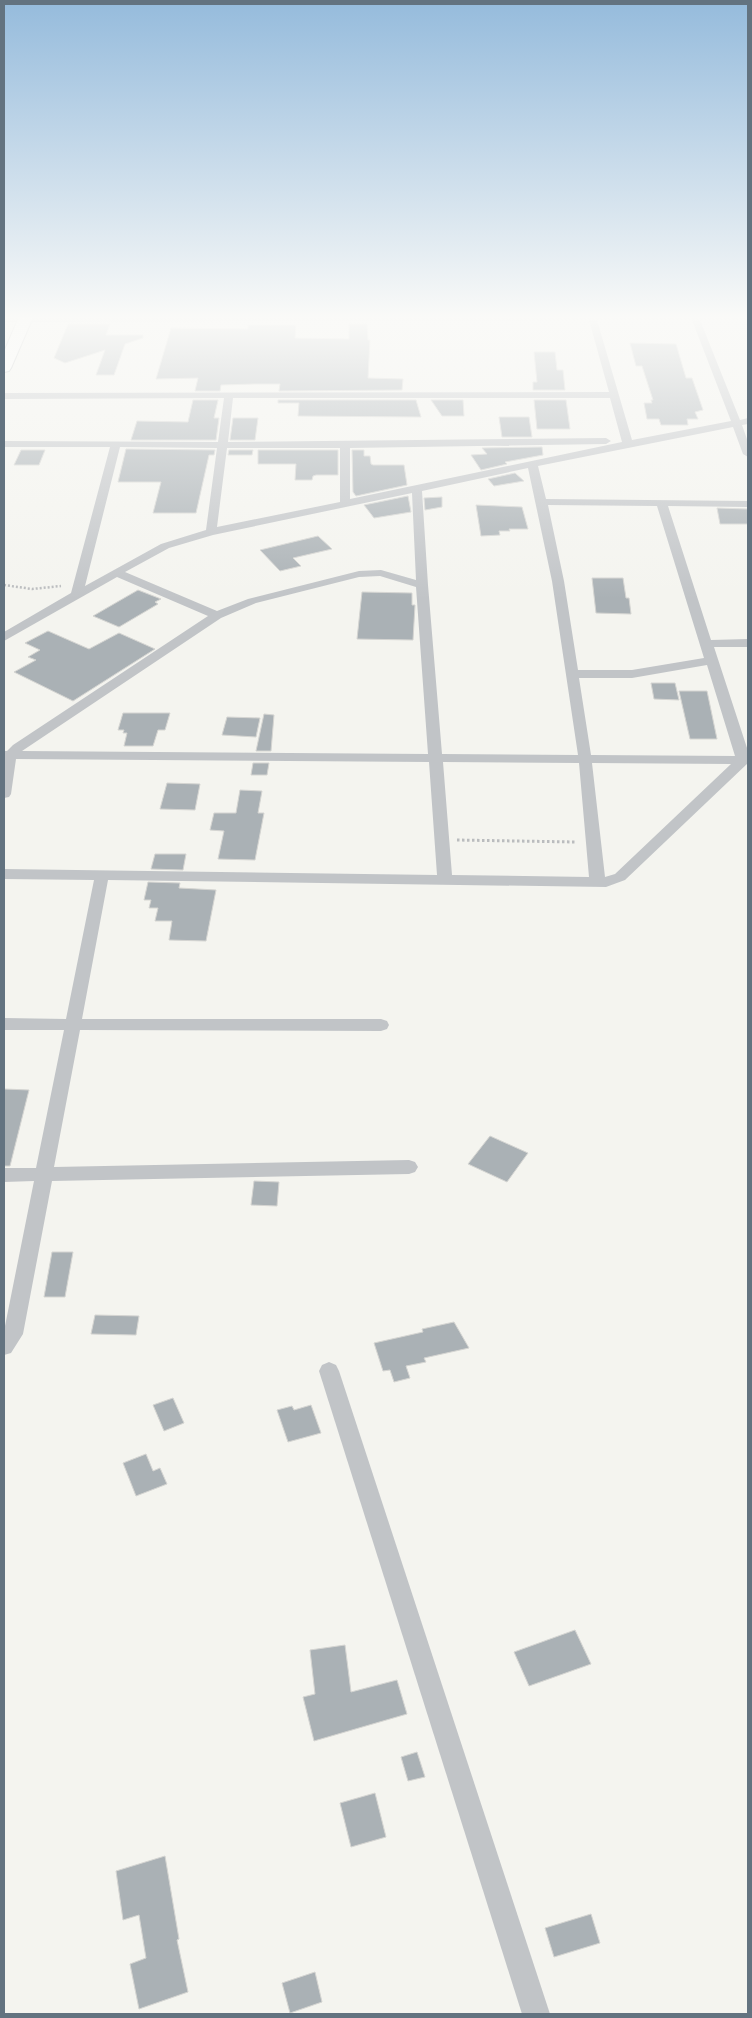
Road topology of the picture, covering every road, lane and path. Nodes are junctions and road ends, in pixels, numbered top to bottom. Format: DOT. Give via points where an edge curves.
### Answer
graph roads {
  1 [pos="227,411"];
  2 [pos="619,411"];
  3 [pos="731,411"];
  4 [pos="748,421"];
  5 [pos="736,423"];
  6 [pos="628,442"];
  7 [pos="4,444"];
  8 [pos="116,445"];
  9 [pos="223,445"];
  10 [pos="344,445"];
  11 [pos="748,454"];
  12 [pos="532,464"];
  13 [pos="417,489"];
  14 [pos="542,502"];
  15 [pos="345,504"];
  16 [pos="662,504"];
  17 [pos="748,504"];
  18 [pos="211,532"];
  19 [pos="116,572"];
  20 [pos="4,585"];
  21 [pos="422,585"];
  22 [pos="78,589"];
  23 [pos="217,615"];
  24 [pos="4,636"];
  25 [pos="748,643"];
  26 [pos="706,644"];
  27 [pos="712,660"];
  28 [pos="572,674"];
  29 [pos="7,756"];
  30 [pos="746,757"];
  31 [pos="437,759"];
  32 [pos="585,759"];
  33 [pos="4,794"];
  34 [pos="442,840"];
  35 [pos="596,842"];
  36 [pos="4,874"];
  37 [pos="102,875"];
  38 [pos="445,880"];
  39 [pos="597,883"];
  40 [pos="4,1024"];
  41 [pos="73,1024"];
  42 [pos="381,1025"];
  43 [pos="409,1167"];
  44 [pos="44,1174"];
  45 [pos="4,1175"];
  46 [pos="4,1347"];
  47 [pos="329,1372"];
  48 [pos="536,2014"];
  1 -- 9 [label="street"];
  2 -- 6 [label="street"];
  3 -- 5 [label="street"];
  4 -- 5 [label="street"];
  5 -- 6 [label="street"];
  5 -- 11 [label="street"];
  6 -- 10 [label="street"];
  6 -- 12 [label="street"];
  7 -- 8 [label="street"];
  8 -- 9 [label="street"];
  8 -- 22 [label="street"];
  9 -- 10 [label="street"];
  9 -- 18 [label="street"];
  10 -- 15 [label="street"];
  12 -- 13 [label="street"];
  12 -- 14 [label="street"];
  13 -- 15 [label="street"];
  13 -- 21 [label="street"];
  14 -- 16 [label="street"];
  14 -- 28 [label="street"];
  15 -- 18 [label="street"];
  16 -- 17 [label="street"];
  16 -- 26 [label="street"];
  18 -- 19 [label="street" via="166,546"];
  19 -- 22 [label="street"];
  19 -- 23 [label="street"];
  20 -- 22 [label="path"];
  21 -- 23 [label="street" via="381,573 358,574 252,602"];
  21 -- 31 [label="street"];
  22 -- 24 [label="street"];
  23 -- 29 [label="street"];
  25 -- 26 [label="street"];
  26 -- 27 [label="street"];
  27 -- 28 [label="street" via="632,674"];
  27 -- 30 [label="street"];
  28 -- 32 [label="street"];
  29 -- 31 [label="street"];
  29 -- 33 [label="street"];
  30 -- 32 [label="street"];
  30 -- 39 [label="street" via="620,877"];
  31 -- 32 [label="street"];
  31 -- 34 [label="street"];
  32 -- 35 [label="street"];
  34 -- 35 [label="path"];
  34 -- 38 [label="street"];
  35 -- 39 [label="street"];
  36 -- 37 [label="street"];
  37 -- 38 [label="street"];
  37 -- 41 [label="street"];
  38 -- 39 [label="street"];
  40 -- 41 [label="street"];
  41 -- 42 [label="street"];
  41 -- 44 [label="street"];
  43 -- 44 [label="street"];
  44 -- 45 [label="street"];
  44 -- 46 [label="street" via="13,1334"];
  47 -- 48 [label="street"];
}
